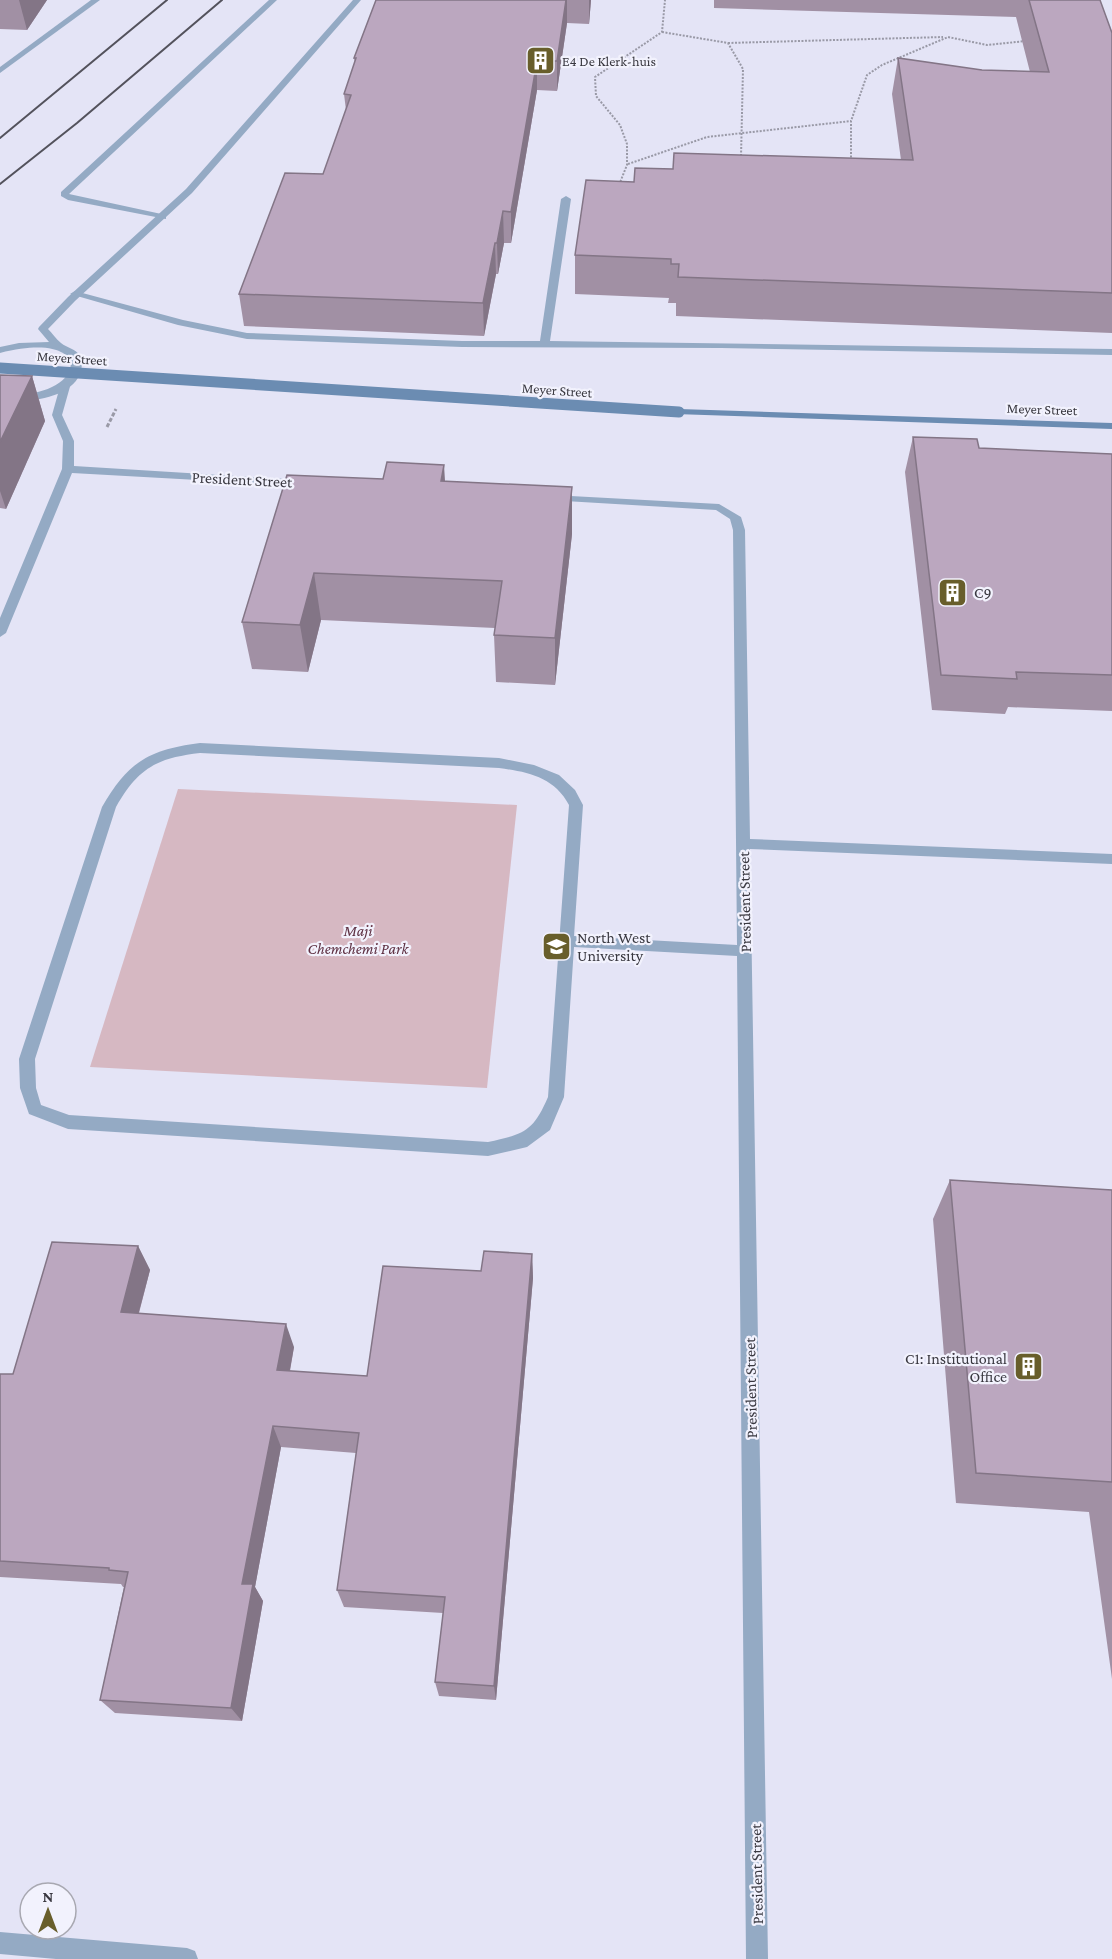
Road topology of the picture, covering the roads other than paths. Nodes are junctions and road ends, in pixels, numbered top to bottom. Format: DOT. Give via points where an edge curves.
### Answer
graph roads {
  1 [pos="96,0"];
  2 [pos="273,0"];
  3 [pos="357,0"];
  4 [pos="0,71"];
  5 [pos="566,199"];
  6 [pos="163,217"];
  7 [pos="75,294"];
  8 [pos="545,344"];
  9 [pos="59,347"];
  10 [pos="0,350"];
  11 [pos="1112,352"];
  12 [pos="0,369"];
  13 [pos="66,383"];
  14 [pos="0,397"];
  15 [pos="1112,426"];
  16 [pos="68,469"];
  17 [pos="316,483"];
  18 [pos="542,497"];
  19 [pos="0,633"];
  20 [pos="743,844"];
  21 [pos="1112,860"];
  22 [pos="568,941"];
  23 [pos="745,951"];
  24 [pos="0,1943"];
  25 [pos="187,1959"];
  26 [pos="757,1959"];
  1 -- 4 [label="street"];
  2 -- 6 [label="street" via="64,194"];
  3 -- 6 [label="street" via="221,158"];
  5 -- 8 [label="street"];
  6 -- 7 [label="street"];
  7 -- 8 [label="street" via="247,336"];
  7 -- 9 [label="street" via="43,329"];
  8 -- 11 [label="street"];
  9 -- 10 [label="street" via="26,344"];
  9 -- 13 [label="street" via="75,358 77,366"];
  12 -- 15 [label="street, Meyer Street, bridge" via="679,412"];
  13 -- 14 [label="street" via="31,397"];
  13 -- 16 [label="street" via="57,415 71,449"];
  16 -- 17 [label="street, President Street"];
  16 -- 19 [label="street"];
  18 -- 20 [label="street, President Street" via="719,507 735,517 740,530"];
  20 -- 21 [label="street"];
  20 -- 23 [label="street, President Street"];
  22 -- 22 [label="street" via="556,1097 544,1125 521,1142 488,1149 68,1122 35,1109 28,1088 27,1059 109,807 122,782 145,761 176,751 200,748 499,762 551,776 569,790 576,805"];
  22 -- 23 [label="street"];
  23 -- 26 [label="street, President Street"];
  24 -- 25 [label="street"];
}
